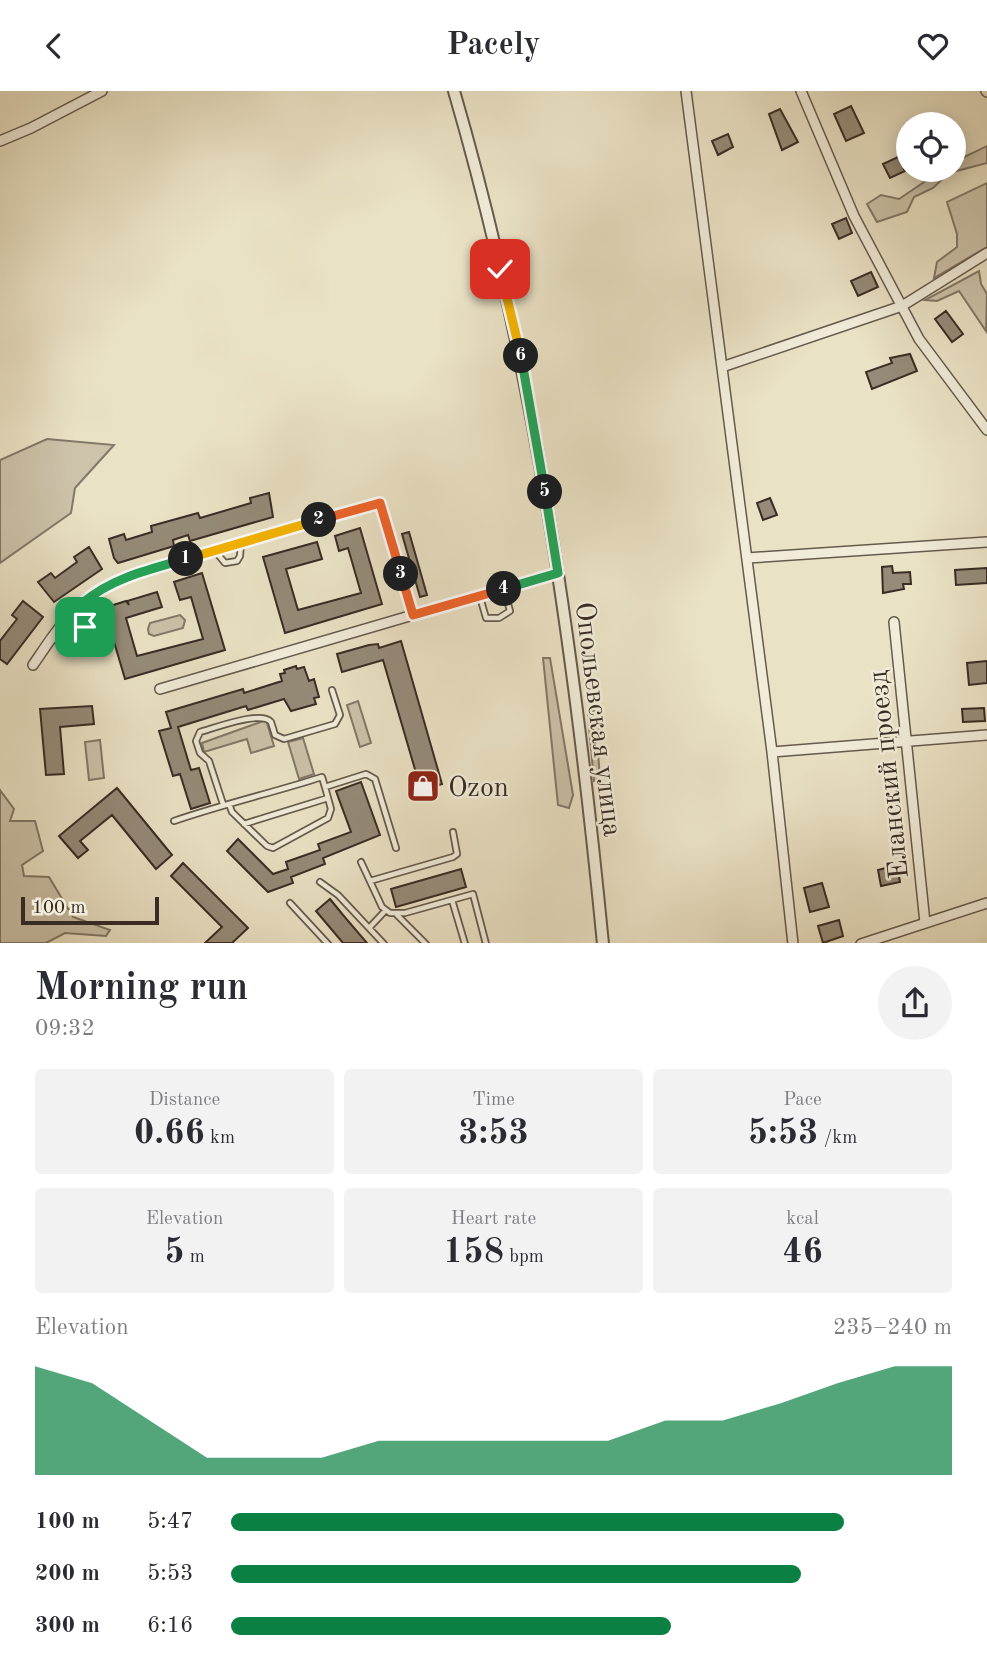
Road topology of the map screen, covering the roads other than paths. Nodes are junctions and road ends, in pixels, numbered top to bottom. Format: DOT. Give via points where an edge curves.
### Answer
graph roads {
  1 [pos="102,91"];
  2 [pos="454,91"];
  3 [pos="686,91"];
  4 [pos="800,91"];
  5 [pos="0,141"];
  6 [pos="987,253"];
  7 [pos="902,306"];
  8 [pos="722,367"];
  9 [pos="987,430"];
  10 [pos="987,542"];
  11 [pos="241,543"];
  12 [pos="215,551"];
  13 [pos="747,558"];
  14 [pos="558,573"];
  15 [pos="504,589"];
  16 [pos="479,596"];
  17 [pos="84,602"];
  18 [pos="413,615"];
  19 [pos="894,622"];
  20 [pos="51,639"];
  21 [pos="33,665"];
  22 [pos="160,689"];
  23 [pos="332,691"];
  24 [pos="987,735"];
  25 [pos="907,742"];
  26 [pos="772,752"];
  27 [pos="325,787"];
  28 [pos="328,798"];
  29 [pos="226,804"];
  30 [pos="174,821"];
  31 [pos="244,824"];
  32 [pos="453,832"];
  33 [pos="396,848"];
  34 [pos="361,862"];
  35 [pos="370,880"];
  36 [pos="320,882"];
  37 [pos="452,899"];
  38 [pos="290,903"];
  39 [pos="987,904"];
  40 [pos="385,911"];
  41 [pos="397,914"];
  42 [pos="925,923"];
  43 [pos="369,928"];
  44 [pos="328,943"];
  45 [pos="384,943"];
  46 [pos="426,943"];
  47 [pos="465,943"];
  48 [pos="486,943"];
  49 [pos="603,943"];
  50 [pos="793,943"];
  51 [pos="861,943"];
  1 -- 5 [label="street"];
  2 -- 14 [label="street, Опольевская улица" via="517,338"];
  3 -- 8 [label="street"];
  4 -- 7 [label="street" via="854,216"];
  6 -- 7 [label="street"];
  7 -- 8 [label="street"];
  7 -- 9 [label="street" via="919,339"];
  8 -- 13 [label="street"];
  10 -- 13 [label="street"];
  11 -- 12 [label="street"];
  11 -- 12 [label="lane" via="237,561 225,563"];
  11 -- 18 [label="street" via="380,503"];
  12 -- 17 [label="street" via="122,580"];
  13 -- 26 [label="street"];
  14 -- 15 [label="street"];
  14 -- 49 [label="street, Опольевская улица" via="585,752"];
  15 -- 16 [label="street"];
  15 -- 16 [label="lane" via="510,611 499,618 486,618"];
  16 -- 18 [label="street"];
  17 -- 20 [label="street"];
  17 -- 20 [label="lane" via="85,627"];
  18 -- 22 [label="street"];
  19 -- 25 [label="street, Еланский проезд"];
  20 -- 21 [label="street"];
  23 -- 29 [label="lane" via="340,715 335,724 284,739 275,735 264,717 200,732 196,741 200,753 209,761"];
  24 -- 25 [label="street"];
  25 -- 26 [label="street"];
  25 -- 42 [label="street, Еланский проезд"];
  26 -- 50 [label="street"];
  27 -- 28 [label="lane"];
  27 -- 29 [label="lane" via="322,777"];
  27 -- 33 [label="lane" via="372,775"];
  28 -- 31 [label="lane"];
  28 -- 31 [label="lane" via="332,814 279,847 267,846"];
  29 -- 30 [label="lane"];
  29 -- 31 [label="lane"];
  32 -- 35 [label="lane" via="458,849 453,857"];
  34 -- 35 [label="lane"];
  35 -- 40 [label="lane"];
  36 -- 43 [label="lane"];
  37 -- 41 [label="lane"];
  37 -- 47 [label="lane"];
  37 -- 48 [label="lane" via="473,894"];
  38 -- 44 [label="lane"];
  39 -- 42 [label="street"];
  40 -- 41 [label="lane"];
  40 -- 43 [label="lane"];
  41 -- 46 [label="lane"];
  42 -- 51 [label="street"];
  43 -- 45 [label="lane"];
}
